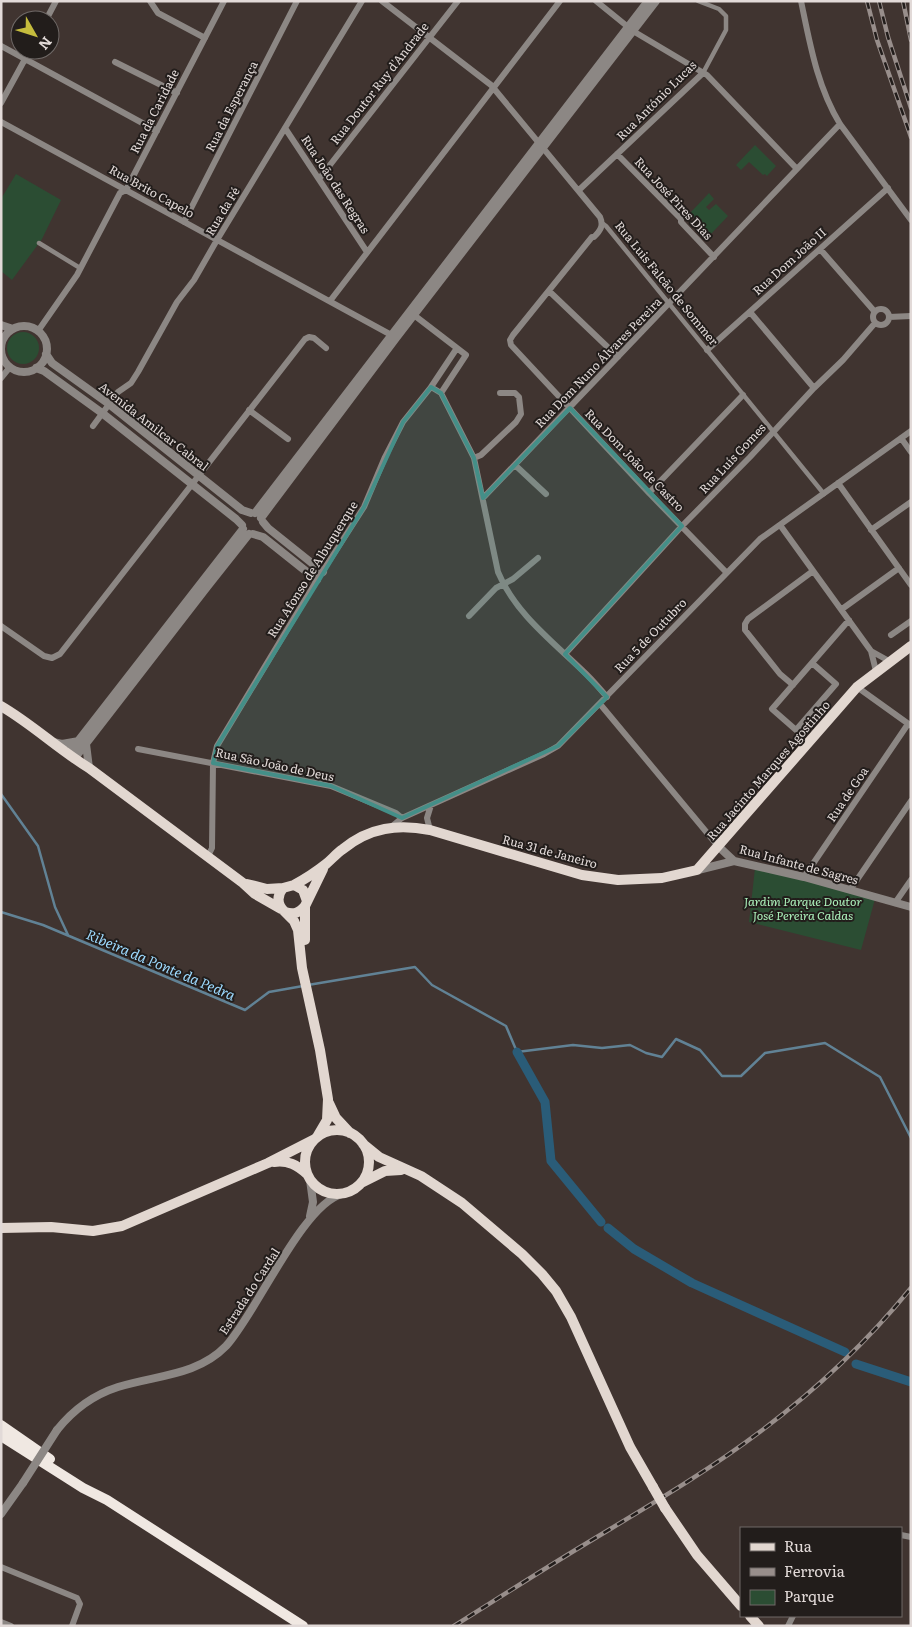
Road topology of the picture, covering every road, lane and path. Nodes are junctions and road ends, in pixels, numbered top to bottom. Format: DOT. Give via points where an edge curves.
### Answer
graph roads {
  1 [pos="224,1"];
  2 [pos="297,1"];
  3 [pos="362,1"];
  4 [pos="382,1"];
  5 [pos="458,1"];
  6 [pos="560,1"];
  7 [pos="596,1"];
  8 [pos="648,1"];
  9 [pos="656,1"];
  10 [pos="698,1"];
  11 [pos="801,1"];
  12 [pos="151,2"];
  13 [pos="630,29"];
  14 [pos="205,38"];
  15 [pos="429,38"];
  16 [pos="24,60"];
  17 [pos="27,60"];
  18 [pos="115,62"];
  19 [pos="703,73"];
  20 [pos="493,88"];
  21 [pos="177,93"];
  22 [pos="1,103"];
  23 [pos="1,122"];
  24 [pos="840,124"];
  25 [pos="285,128"];
  26 [pos="157,131"];
  27 [pos="540,146"];
  28 [pos="617,154"];
  29 [pos="797,169"];
  30 [pos="319,179"];
  31 [pos="888,188"];
  32 [pos="126,190"];
  33 [pos="579,190"];
  34 [pos="911,220"];
  35 [pos="184,222"];
  36 [pos="602,223"];
  37 [pos="217,240"];
  38 [pos="39,243"];
  39 [pos="820,249"];
  40 [pos="367,252"];
  41 [pos="714,257"];
  42 [pos="80,268"];
  43 [pos="549,291"];
  44 [pos="330,301"];
  45 [pos="669,303"];
  46 [pos="750,312"];
  47 [pos="875,312"];
  48 [pos="411,313"];
  49 [pos="911,316"];
  50 [pos="889,317"];
  51 [pos="875,323"];
  52 [pos="1,325"];
  53 [pos="13,329"];
  54 [pos="38,331"];
  55 [pos="394,336"];
  56 [pos="2,342"];
  57 [pos="326,348"];
  58 [pos="457,348"];
  59 [pos="707,350"];
  60 [pos="46,354"];
  61 [pos="618,357"];
  62 [pos="10,367"];
  63 [pos="36,368"];
  64 [pos="1,378"];
  65 [pos="431,387"];
  66 [pos="814,388"];
  67 [pos="441,393"];
  68 [pos="500,394"];
  69 [pos="743,395"];
  70 [pos="109,404"];
  71 [pos="570,408"];
  72 [pos="249,410"];
  73 [pos="102,414"];
  74 [pos="93,426"];
  75 [pos="773,431"];
  76 [pos="911,431"];
  77 [pos="901,438"];
  78 [pos="288,439"];
  79 [pos="911,452"];
  80 [pos="474,458"];
  81 [pos="515,465"];
  82 [pos="198,475"];
  83 [pos="838,483"];
  84 [pos="192,484"];
  85 [pos="649,493"];
  86 [pos="546,494"];
  87 [pos="824,494"];
  88 [pos="483,498"];
  89 [pos="911,502"];
  90 [pos="257,516"];
  91 [pos="780,525"];
  92 [pos="682,526"];
  93 [pos="247,530"];
  94 [pos="872,530"];
  95 [pos="538,558"];
  96 [pos="899,568"];
  97 [pos="813,571"];
  98 [pos="323,572"];
  99 [pos="726,572"];
  100 [pos="317,580"];
  101 [pos="503,585"];
  102 [pos="911,585"];
  103 [pos="842,609"];
  104 [pos="469,616"];
  105 [pos="849,620"];
  106 [pos="911,621"];
  107 [pos="1,626"];
  108 [pos="891,635"];
  109 [pos="911,646"];
  110 [pos="871,651"];
  111 [pos="565,654"];
  112 [pos="889,661"];
  113 [pos="812,663"];
  114 [pos="876,671"];
  115 [pos="793,685"];
  116 [pos="857,686"];
  117 [pos="607,696"];
  118 [pos="600,704"];
  119 [pos="1,706"];
  120 [pos="909,725"];
  121 [pos="51,741"];
  122 [pos="82,743"];
  123 [pos="138,749"];
  124 [pos="71,756"];
  125 [pos="213,763"];
  126 [pos="89,768"];
  127 [pos="911,802"];
  128 [pos="430,805"];
  129 [pos="402,818"];
  130 [pos="391,827"];
  131 [pos="430,830"];
  132 [pos="718,846"];
  133 [pos="208,856"];
  134 [pos="734,861"];
  135 [pos="325,865"];
  136 [pos="697,870"];
  137 [pos="804,877"];
  138 [pos="911,880"];
  139 [pos="244,883"];
  140 [pos="294,885"];
  141 [pos="283,888"];
  142 [pos="850,890"];
  143 [pos="306,903"];
  144 [pos="895,903"];
  145 [pos="911,907"];
  146 [pos="283,911"];
  147 [pos="304,968"];
  148 [pos="328,1099"];
  149 [pos="352,1134"];
  150 [pos="316,1138"];
  151 [pos="363,1144"];
  152 [pos="268,1164"];
  153 [pos="412,1172"];
  154 [pos="308,1177"];
  155 [pos="361,1183"];
  156 [pos="342,1194"];
  157 [pos="304,1227"];
  158 [pos="1,1228"];
  159 [pos="2,1428"];
  160 [pos="1,1514"];
  161 [pos="1,1567"];
  162 [pos="740,1605"];
  163 [pos="1,1622"];
  164 [pos="11,1626"];
  165 [pos="72,1626"];
  166 [pos="302,1626"];
  1 -- 14 [label="street, Rua da Caridade"];
  2 -- 35 [label="street, Rua da Esperança"];
  3 -- 25 [label="street, Rua da Fé"];
  4 -- 15 [label="street, Rua Luis Falcão de Sommer"];
  5 -- 15 [label="street, Rua Doutor Ruy d'Andrade"];
  6 -- 20 [label="street"];
  7 -- 13 [label="street"];
  8 -- 13 [label="street"];
  9 -- 13 [label="street"];
  10 -- 19 [label="street, Rua António Lucas" via="726,16 726,30"];
  11 -- 24 [label="street" via="817,74"];
  12 -- 14 [label="street" via="156,12"];
  13 -- 19 [label="street"];
  13 -- 27 [label="street"];
  14 -- 21 [label="street, Rua da Caridade"];
  15 -- 20 [label="street, Rua Luis Falcão de Sommer"];
  15 -- 30 [label="street, Rua Doutor Ruy d'Andrade"];
  16 -- 22 [label="street"];
  17 -- 26 [label="street"];
  18 -- 21 [label="street"];
  19 -- 28 [label="street, Rua António Lucas"];
  19 -- 29 [label="street"];
  20 -- 27 [label="street, Rua Luis Falcão de Sommer"];
  20 -- 40 [label="street"];
  21 -- 26 [label="street, Rua da Caridade"];
  23 -- 32 [label="street, Rua Brito Capelo"];
  24 -- 29 [label="street, Rua Dom Nuno Álvares Pereira"];
  24 -- 31 [label="street"];
  25 -- 30 [label="street, Rua João das Regras"];
  25 -- 37 [label="street, Rua da Fé"];
  26 -- 32 [label="street, Rua da Caridade"];
  27 -- 33 [label="street, Rua Luis Falcão de Sommer"];
  27 -- 48 [label="street"];
  28 -- 33 [label="street, Rua António Lucas"];
  28 -- 41 [label="street, Rua José Pires Dias"];
  29 -- 41 [label="street, Rua Dom Nuno Álvares Pereira"];
  30 -- 40 [label="street, Rua João das Regras"];
  31 -- 34 [label="street"];
  31 -- 39 [label="street, Rua Dom João II"];
  32 -- 35 [label="street, Rua Brito Capelo"];
  32 -- 42 [label="street, Rua da Caridade" via="120,193"];
  33 -- 36 [label="street, Rua Luis Falcão de Sommer"];
  35 -- 37 [label="street, Rua Brito Capelo"];
  36 -- 43 [label="street, Rua Dom João de Castro" via="599,232"];
  36 -- 45 [label="street, Rua Luis Falcão de Sommer"];
  37 -- 44 [label="street, Rua Brito Capelo"];
  37 -- 70 [label="street, Rua da Fé" via="131,383"];
  38 -- 42 [label="street"];
  39 -- 46 [label="street, Rua Dom João II"];
  39 -- 47 [label="street"];
  40 -- 44 [label="street"];
  41 -- 45 [label="street, Rua Dom Nuno Álvares Pereira"];
  42 -- 54 [label="street, Rua da Caridade"];
  43 -- 61 [label="street"];
  43 -- 71 [label="street, Rua Dom João de Castro" via="511,338 510,345"];
  44 -- 55 [label="street, Rua Brito Capelo"];
  45 -- 59 [label="street, Rua Luis Falcão de Sommer"];
  45 -- 61 [label="street, Rua Dom Nuno Álvares Pereira"];
  46 -- 59 [label="street, Rua Dom João II"];
  46 -- 66 [label="street"];
  47 -- 50 [label="street" via="884,310"];
  47 -- 51 [label="street"];
  48 -- 55 [label="street"];
  48 -- 58 [label="street"];
  49 -- 50 [label="street"];
  50 -- 51 [label="street" via="884,324"];
  51 -- 66 [label="street, Rua Luís Gomes"];
  52 -- 53 [label="street"];
  53 -- 54 [label="street" via="26,326"];
  53 -- 56 [label="street"];
  54 -- 60 [label="street" via="46,341"];
  55 -- 90 [label="street"];
  56 -- 62 [label="street" via="3,356"];
  57 -- 72 [label="street" via="314,338 305,339"];
  58 -- 65 [label="street, Rua Afonso de Albuquerque"];
  58 -- 67 [label="street" via="466,355"];
  59 -- 69 [label="street, Rua Luis Falcão de Sommer"];
  60 -- 63 [label="street"];
  60 -- 70 [label="street, Avenida Amilcar Cabral" via="52,363"];
  61 -- 71 [label="street, Rua Dom Nuno Álvares Pereira"];
  62 -- 63 [label="street" via="23,371"];
  62 -- 64 [label="street"];
  63 -- 73 [label="street, Avenida Amilcar Cabral"];
  65 -- 67 [label="street"];
  65 -- 98 [label="street, Rua Afonso de Albuquerque" via="403,422 364,507"];
  66 -- 75 [label="street, Rua Luís Gomes"];
  67 -- 80 [label="street"];
  68 -- 80 [label="street" via="515,393 521,414 481,455"];
  69 -- 75 [label="street, Rua Luis Falcão de Sommer"];
  69 -- 85 [label="street"];
  70 -- 73 [label="street, Rua da Fé"];
  70 -- 82 [label="street, Avenida Amilcar Cabral"];
  71 -- 81 [label="street, Rua Dom Nuno Álvares Pereira"];
  71 -- 85 [label="street, Rua Dom João de Castro"];
  72 -- 78 [label="street"];
  72 -- 82 [label="street"];
  73 -- 74 [label="street, Rua da Fé"];
  73 -- 84 [label="street, Avenida Amilcar Cabral"];
  75 -- 87 [label="street, Rua Luis Falcão de Sommer"];
  75 -- 92 [label="street, Rua Luís Gomes"];
  76 -- 77 [label="street, Rua 5 de Outubro"];
  77 -- 79 [label="street"];
  77 -- 83 [label="street, Rua 5 de Outubro"];
  80 -- 88 [label="street"];
  81 -- 86 [label="street"];
  81 -- 88 [label="street, Rua Dom Nuno Álvares Pereira"];
  82 -- 84 [label="street"];
  82 -- 90 [label="street, Avenida Amilcar Cabral" via="242,510"];
  83 -- 87 [label="street, Rua 5 de Outubro"];
  83 -- 94 [label="street"];
  84 -- 93 [label="street, Avenida Amilcar Cabral"];
  84 -- 107 [label="street" via="60,654 52,658 44,656"];
  85 -- 92 [label="street, Rua Dom João de Castro"];
  87 -- 91 [label="street, Rua 5 de Outubro"];
  88 -- 101 [label="street"];
  89 -- 94 [label="street"];
  90 -- 93 [label="street" via="243,518"];
  90 -- 93 [label="street" via="259,531"];
  90 -- 98 [label="street, Avenida Amilcar Cabral"];
  91 -- 97 [label="street"];
  91 -- 99 [label="street, Rua 5 de Outubro" via="760,539"];
  92 -- 99 [label="street, Rua Dom João de Castro"];
  92 -- 111 [label="street, Rua Luís Gomes"];
  93 -- 100 [label="street, Avenida Amilcar Cabral" via="263,537"];
  93 -- 122 [label="street" via="207,586"];
  94 -- 96 [label="street"];
  95 -- 101 [label="street"];
  96 -- 102 [label="street"];
  96 -- 103 [label="street"];
  97 -- 103 [label="street"];
  97 -- 115 [label="street" via="745,624 745,630 780,674"];
  98 -- 100 [label="street, Rua Afonso de Albuquerque"];
  99 -- 117 [label="street, Rua 5 de Outubro"];
  100 -- 125 [label="street, Rua Afonso de Albuquerque" via="217,746"];
  101 -- 104 [label="street"];
  101 -- 111 [label="street" via="539,630"];
  103 -- 105 [label="street"];
  105 -- 110 [label="street"];
  105 -- 113 [label="street"];
  106 -- 108 [label="street"];
  109 -- 112 [label="main road, Rua Jacinto Marques Agostinho"];
  110 -- 112 [label="street"];
  110 -- 114 [label="street"];
  111 -- 117 [label="street"];
  112 -- 114 [label="main road, Rua Jacinto Marques Agostinho"];
  113 -- 115 [label="street"];
  113 -- 115 [label="street" via="836,684 796,730 772,709"];
  114 -- 116 [label="main road, Rua Jacinto Marques Agostinho"];
  116 -- 120 [label="street"];
  116 -- 132 [label="main road, Rua Jacinto Marques Agostinho"];
  117 -- 118 [label="street, Rua 5 de Outubro"];
  118 -- 128 [label="street, Rua 5 de Outubro" via="558,746"];
  118 -- 132 [label="street, Rua Infante de Sagres"];
  119 -- 121 [label="main road"];
  120 -- 137 [label="street, Rua de Goa"];
  121 -- 122 [label="street"];
  121 -- 124 [label="main road"];
  122 -- 124 [label="street"];
  122 -- 126 [label="street"];
  123 -- 125 [label="street, Rua São João de Deus"];
  124 -- 126 [label="main road"];
  125 -- 129 [label="street, Rua São João de Deus" via="331,786"];
  125 -- 133 [label="street, Rua Afonso de Albuquerque" via="212,848"];
  126 -- 133 [label="main road"];
  127 -- 142 [label="street"];
  128 -- 129 [label="street, Rua 5 de Outubro"];
  128 -- 131 [label="street" via="427,818"];
  129 -- 130 [label="street, Rua 5 de Outubro"];
  130 -- 131 [label="main road, Rua 31 de Janeiro"];
  130 -- 135 [label="main road, Rua 31 de Janeiro" via="366,835"];
  131 -- 136 [label="main road, Rua 31 de Janeiro" via="582,875 618,880 662,878"];
  132 -- 134 [label="street, Rua Infante de Sagres"];
  132 -- 136 [label="main road, Rua Jacinto Marques Agostinho"];
  133 -- 139 [label="main road"];
  134 -- 136 [label="street, Rua 31 de Janeiro"];
  134 -- 137 [label="street, Rua Infante de Sagres"];
  135 -- 140 [label="main road"];
  135 -- 143 [label="main road"];
  137 -- 142 [label="street, Rua Infante de Sagres"];
  138 -- 144 [label="street"];
  139 -- 141 [label="main road" via="266,889"];
  139 -- 146 [label="main road" via="255,894"];
  140 -- 141 [label="main road"];
  140 -- 143 [label="main road" via="304,890"];
  141 -- 146 [label="main road" via="278,898"];
  142 -- 144 [label="street, Rua Infante de Sagres"];
  143 -- 146 [label="main road" via="297,913"];
  143 -- 147 [label="main road"];
  144 -- 145 [label="street, Rua Infante de Sagres"];
  146 -- 147 [label="main road" via="298,930"];
  147 -- 148 [label="main road"];
  148 -- 149 [label="main road" via="336,1118"];
  148 -- 150 [label="main road" via="327,1120"];
  149 -- 150 [label="main road" via="337,1130"];
  149 -- 151 [label="main road"];
  150 -- 152 [label="main road"];
  150 -- 154 [label="main road" via="306,1154"];
  151 -- 153 [label="main road" via="380,1157"];
  151 -- 155 [label="main road" via="369,1164"];
  152 -- 154 [label="main road" via="290,1163 301,1168"];
  152 -- 158 [label="main road" via="113,1228 93,1231"];
  153 -- 155 [label="main road" via="390,1170"];
  153 -- 162 [label="main road, bridge" via="473,1212 527,1258 550,1284 571,1317 630,1446 665,1508 697,1555"];
  154 -- 156 [label="main road" via="324,1192"];
  154 -- 157 [label="street" via="313,1202"];
  155 -- 156 [label="main road"];
  156 -- 157 [label="street" via="325,1204"];
  157 -- 160 [label="street, Estrada do Cardal, bridge" via="243,1323 216,1355 202,1365 179,1373 100,1394 76,1410 57,1430"];
  159 -- 166 [label="highway"];
  161 -- 165 [label="street" via="77,1598 80,1604"];
  163 -- 164 [label="street"];
}
